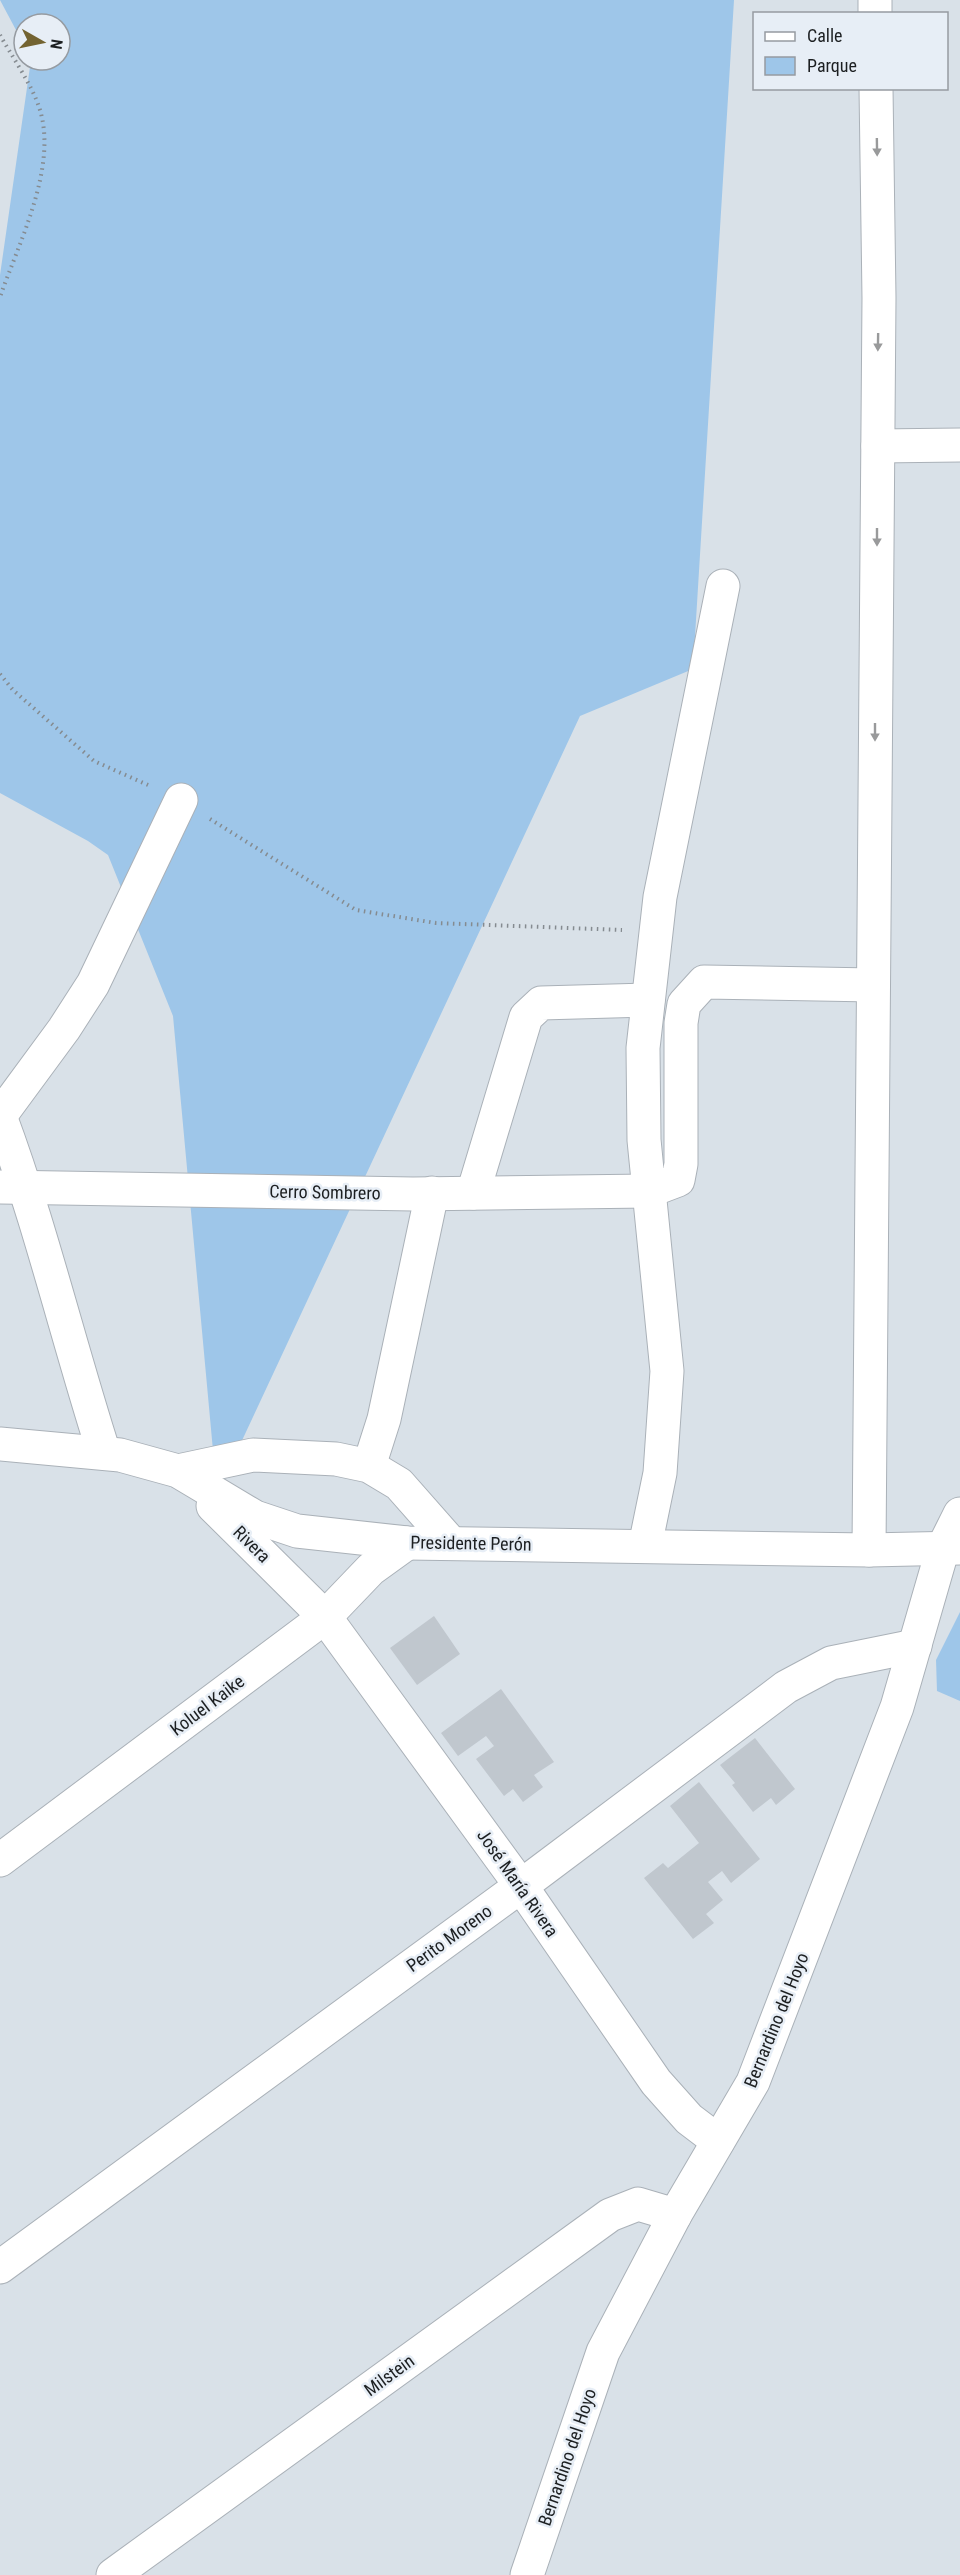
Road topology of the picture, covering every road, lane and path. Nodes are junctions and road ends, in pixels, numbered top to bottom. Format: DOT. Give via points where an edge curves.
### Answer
graph roads {
  1 [pos="0,34"];
  2 [pos="876,90"];
  3 [pos="0,297"];
  4 [pos="960,445"];
  5 [pos="878,446"];
  6 [pos="723,586"];
  7 [pos="0,674"];
  8 [pos="181,800"];
  9 [pos="656,932"];
  10 [pos="873,984"];
  11 [pos="648,1000"];
  12 [pos="0,1116"];
  13 [pos="13,1187"];
  14 [pos="649,1191"];
  15 [pos="432,1193"];
  16 [pos="473,1193"];
  17 [pos="4,1449"];
  18 [pos="104,1453"];
  19 [pos="369,1466"];
  20 [pos="178,1471"];
  21 [pos="960,1514"];
  22 [pos="407,1543"];
  23 [pos="451,1543"];
  24 [pos="645,1546"];
  25 [pos="951,1548"];
  26 [pos="869,1550"];
  27 [pos="325,1617"];
  28 [pos="915,1646"];
  29 [pos="0,1860"];
  30 [pos="521,1886"];
  31 [pos="718,2140"];
  32 [pos="675,2215"];
  33 [pos="0,2267"];
  34 [pos="113,2575"];
  35 [pos="527,2575"];
  1 -- 3 [label="path" via="39,106 46,143 39,186"];
  2 -- 5 [label="street, one-way"];
  4 -- 5 [label="street"];
  5 -- 10 [label="street, one-way"];
  6 -- 9 [label="street"];
  7 -- 8 [label="path" via="94,761"];
  8 -- 9 [label="path" via="356,910 436,923"];
  8 -- 12 [label="street" via="93,984"];
  9 -- 11 [label="street"];
  10 -- 14 [label="street" via="704,982 684,1004 681,1023 678,1180"];
  10 -- 26 [label="street"];
  11 -- 14 [label="street" via="643,1047"];
  11 -- 16 [label="street" via="541,1003 526,1017"];
  12 -- 13 [label="street"];
  13 -- 15 [label="street, Cerro Sombrero"];
  13 -- 18 [label="street"];
  14 -- 16 [label="street, Cerro Sombrero"];
  14 -- 24 [label="street" via="667,1371 660,1473"];
  15 -- 16 [label="street, Cerro Sombrero"];
  15 -- 19 [label="street" via="384,1419"];
  17 -- 18 [label="street, Presidente Perón"];
  18 -- 20 [label="street, Presidente Perón"];
  19 -- 20 [label="street" via="336,1459 253,1455"];
  19 -- 23 [label="street" via="399,1484"];
  20 -- 22 [label="street, Presidente Perón" via="255,1517 297,1531"];
  20 -- 27 [label="street, Rivera"];
  21 -- 25 [label="street, Bernardino del Hoyo"];
  22 -- 23 [label="street, Presidente Perón"];
  22 -- 27 [label="street, Koluel Kaike" via="371,1569"];
  23 -- 24 [label="street, Presidente Perón"];
  24 -- 26 [label="street, Presidente Perón"];
  25 -- 26 [label="street, Presidente Perón"];
  25 -- 28 [label="street, Bernardino del Hoyo"];
  27 -- 29 [label="street, Koluel Kaike"];
  27 -- 30 [label="street, José María Rivera"];
  28 -- 30 [label="street, Perito Moreno" via="831,1663 786,1687"];
  28 -- 31 [label="street, Bernardino del Hoyo" via="897,1707 753,2082"];
  30 -- 31 [label="street, José María Rivera" via="656,2082 689,2119"];
  30 -- 33 [label="street, Perito Moreno"];
  31 -- 32 [label="street, Bernardino del Hoyo"];
  32 -- 34 [label="street, Milstein" via="638,2204 610,2215"];
  32 -- 35 [label="street, Bernardino del Hoyo" via="603,2352"];
}
